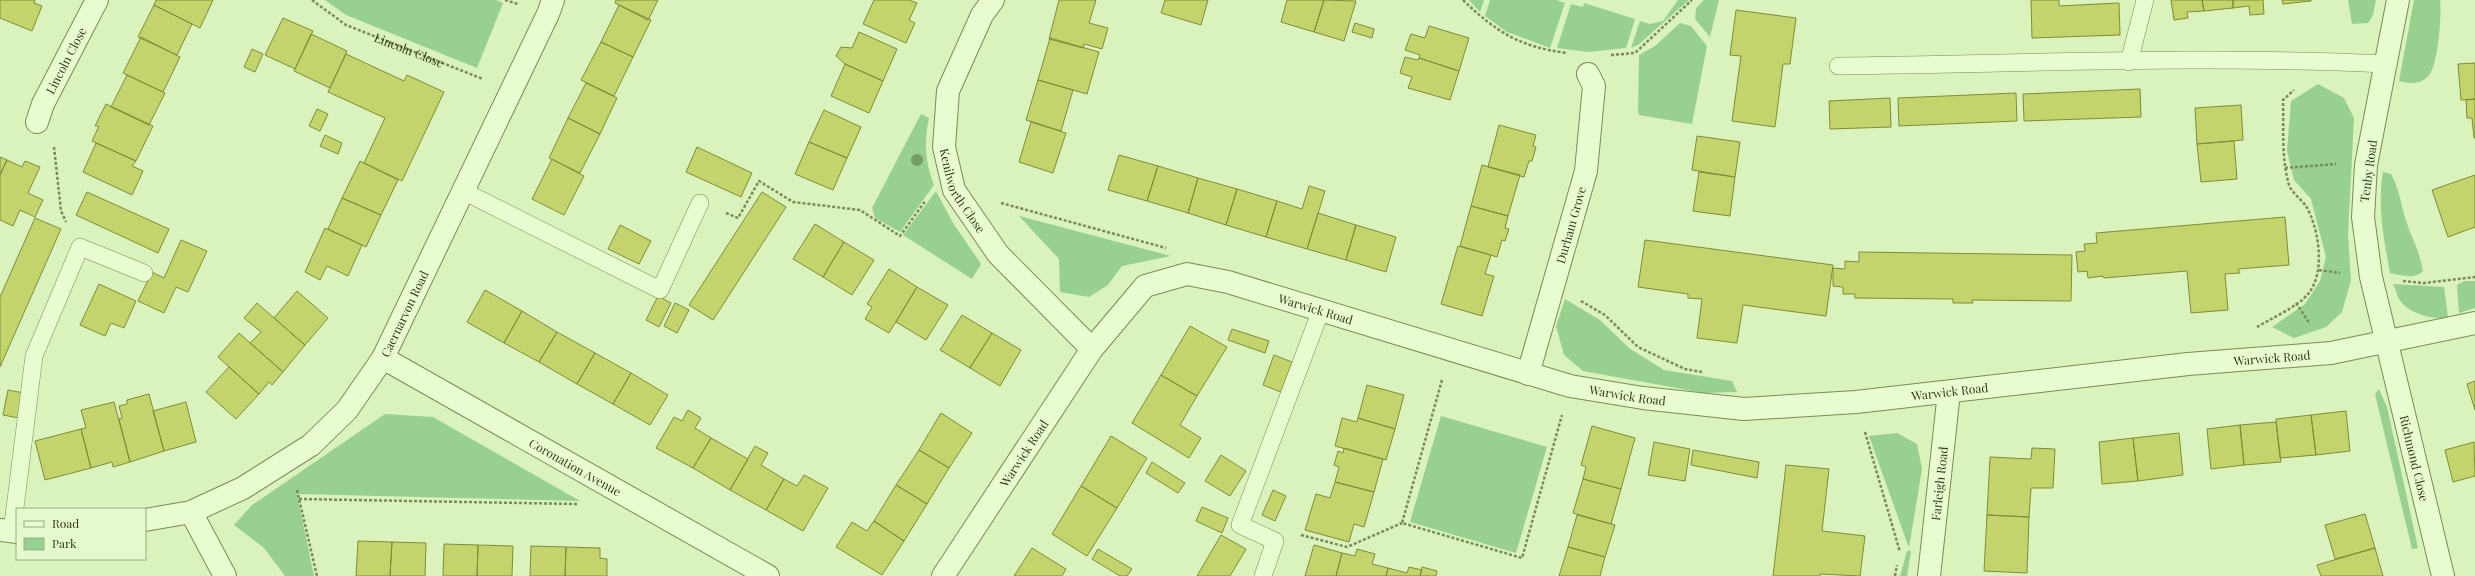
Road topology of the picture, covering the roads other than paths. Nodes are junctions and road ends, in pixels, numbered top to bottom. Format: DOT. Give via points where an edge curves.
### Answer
graph roads {
  1 [pos="97,0"];
  2 [pos="553,0"];
  3 [pos="993,0"];
  4 [pos="2145,0"];
  5 [pos="2398,0"];
  6 [pos="2128,62"];
  7 [pos="2386,64"];
  8 [pos="1838,66"];
  9 [pos="1588,74"];
  10 [pos="40,113"];
  11 [pos="463,191"];
  12 [pos="700,203"];
  13 [pos="144,273"];
  14 [pos="1321,310"];
  15 [pos="2475,323"];
  16 [pos="2386,341"];
  17 [pos="1092,349"];
  18 [pos="383,358"];
  19 [pos="1528,374"];
  20 [pos="1949,392"];
  21 [pos="191,512"];
  22 [pos="146,520"];
  23 [pos="10,531"];
  24 [pos="225,576"];
  25 [pos="768,576"];
  26 [pos="943,576"];
  27 [pos="1263,576"];
  28 [pos="1929,576"];
  29 [pos="2443,576"];
  1 -- 10 [label="street, Lincoln Close"];
  2 -- 11 [label="street, Caernarvon Road"];
  3 -- 17 [label="street, Kenilworth Close" via="982,15 948,90 944,147 954,190 998,254"];
  4 -- 6 [label="lane"];
  5 -- 7 [label="street, Tenby Road"];
  6 -- 7 [label="lane"];
  6 -- 8 [label="lane"];
  7 -- 16 [label="street, Tenby Road" via="2366,165 2363,217 2371,277"];
  9 -- 19 [label="street, Durham Grove" via="1594,86 1586,171"];
  11 -- 12 [label="lane" via="660,290"];
  11 -- 18 [label="street, Caernarvon Road"];
  13 -- 23 [label="lane" via="80,247 34,356"];
  14 -- 17 [label="street, Warwick Road" via="1228,282 1187,274 1145,286"];
  14 -- 19 [label="street, Warwick Road"];
  14 -- 27 [label="lane" via="1240,525 1275,541"];
  15 -- 16 [label="street, Warwick Road"];
  16 -- 20 [label="street, Warwick Road" via="2331,353 2188,364"];
  16 -- 29 [label="street, Richmond Close"];
  17 -- 26 [label="street, Warwick Road"];
  18 -- 21 [label="street, Caernarvon Road" via="347,410 311,445 243,488"];
  18 -- 25 [label="street, Coronation Avenue"];
  19 -- 20 [label="street, Warwick Road" via="1570,386 1642,398 1736,408 1856,402"];
  20 -- 28 [label="street, Farleigh Road"];
  21 -- 22 [label="street, Caernarvon Road"];
  21 -- 24 [label="street"];
}
